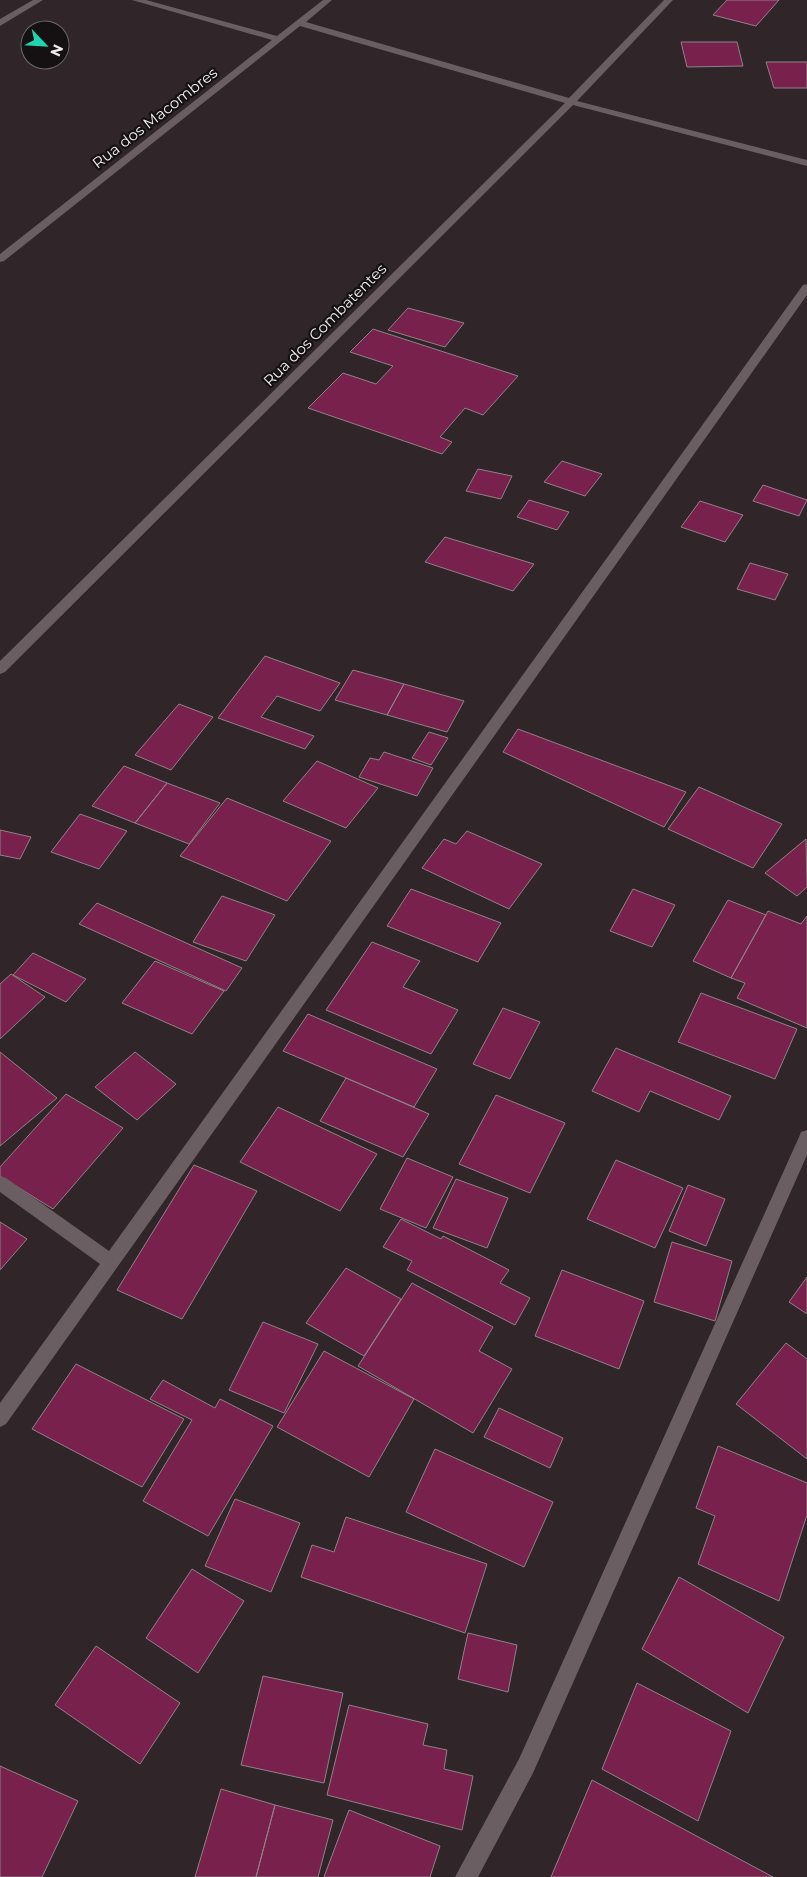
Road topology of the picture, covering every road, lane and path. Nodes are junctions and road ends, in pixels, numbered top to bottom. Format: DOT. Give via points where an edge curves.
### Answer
graph roads {
  1 [pos="39,0"];
  2 [pos="136,0"];
  3 [pos="328,0"];
  4 [pos="669,0"];
  5 [pos="0,23"];
  6 [pos="300,23"];
  7 [pos="279,39"];
  8 [pos="571,102"];
  9 [pos="807,163"];
  10 [pos="0,259"];
  11 [pos="807,287"];
  12 [pos="0,670"];
  13 [pos="807,1137"];
  14 [pos="0,1183"];
  15 [pos="110,1261"];
  16 [pos="0,1418"];
  17 [pos="466,1877"];
  1 -- 5 [label="street"];
  2 -- 7 [label="street"];
  3 -- 6 [label="street, Rua dos Macombres"];
  4 -- 8 [label="street, Rua dos Combatentes"];
  6 -- 7 [label="street, Rua dos Macombres"];
  6 -- 8 [label="street"];
  7 -- 10 [label="street, Rua dos Macombres"];
  8 -- 9 [label="street"];
  8 -- 12 [label="street, Rua dos Combatentes"];
  11 -- 15 [label="street"];
  13 -- 17 [label="street" via="526,1766"];
  14 -- 15 [label="street"];
  15 -- 16 [label="street"];
}
